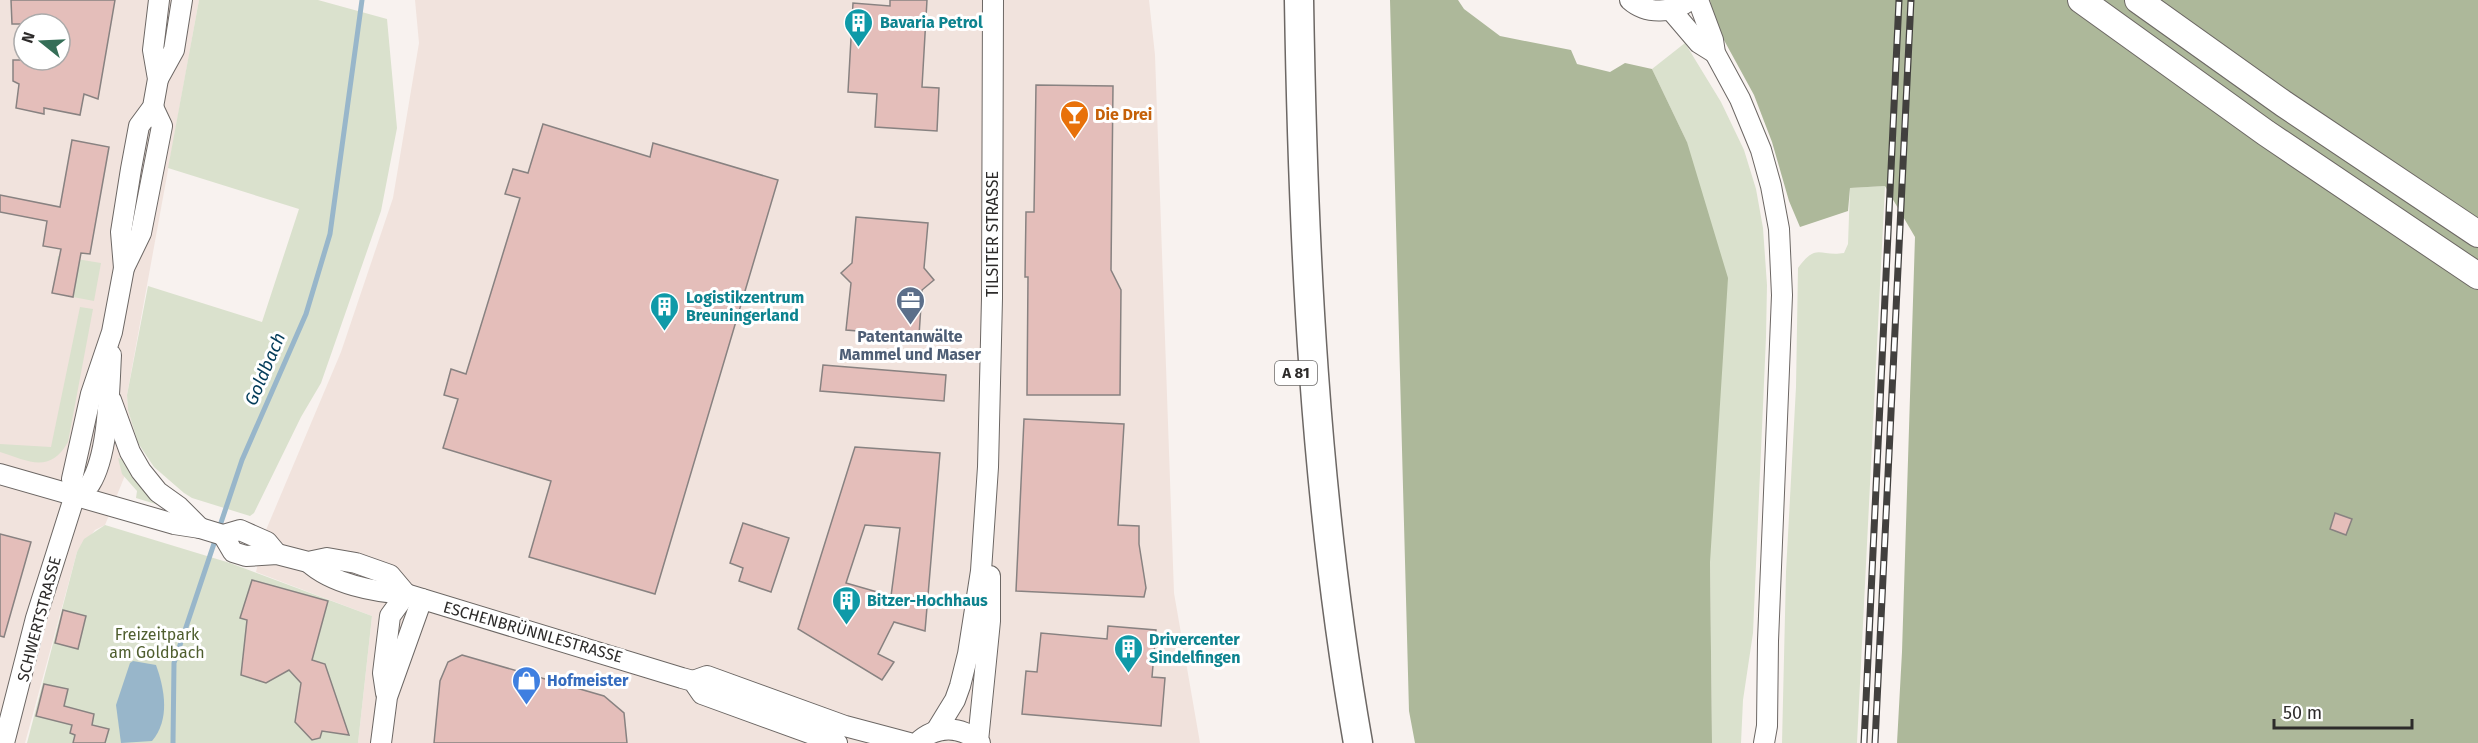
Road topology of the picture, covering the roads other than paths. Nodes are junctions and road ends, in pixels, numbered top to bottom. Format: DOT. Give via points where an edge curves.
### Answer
graph roads {
  1 [pos="159,0"];
  2 [pos="182,0"];
  3 [pos="993,0"];
  4 [pos="1280,0"];
  5 [pos="1299,0"];
  6 [pos="1630,0"];
  7 [pos="1689,0"];
  8 [pos="1698,0"];
  9 [pos="2081,0"];
  10 [pos="2138,0"];
  11 [pos="1670,9"];
  12 [pos="1716,53"];
  13 [pos="158,79"];
  14 [pos="2478,234"];
  15 [pos="2478,276"];
  16 [pos="112,332"];
  17 [pos="109,396"];
  18 [pos="988,467"];
  19 [pos="0,474"];
  20 [pos="75,495"];
  21 [pos="200,528"];
  22 [pos="232,533"];
  23 [pos="277,554"];
  24 [pos="414,596"];
  25 [pos="693,681"];
  26 [pos="936,730"];
  27 [pos="1767,737"];
  28 [pos="979,742"];
  29 [pos="4,743"];
  30 [pos="381,743"];
  31 [pos="837,743"];
  32 [pos="909,743"];
  33 [pos="917,743"];
  34 [pos="1341,743"];
  35 [pos="1358,743"];
  1 -- 13 [label="street, SCHWERTSTRASSE" via="153,50"];
  2 -- 13 [label="street, SCHWERTSTRASSE" via="174,51"];
  3 -- 18 [label="street, TILSITER STRASSE"];
  4 -- 34 [label="highway, A 81" via="1285,229 1298,394"];
  5 -- 35 [label="highway, A 81" via="1315,406 1337,605"];
  6 -- 11 [label="street" via="1650,10"];
  7 -- 11 [label="street"];
  8 -- 12 [label="street"];
  9 -- 15 [label="main road" via="2257,127"];
  10 -- 14 [label="main road" via="2320,129"];
  11 -- 12 [label="street" via="1699,43"];
  12 -- 27 [label="street" via="1761,150 1779,237 1782,295"];
  13 -- 16 [label="street, SCHWERTSTRASSE" via="153,107 162,126 160,138 141,233 124,268"];
  16 -- 17 [label="street, SCHWERTSTRASSE"];
  16 -- 20 [label="street, SCHWERTSTRASSE" via="90,394 72,479"];
  17 -- 20 [label="street, SCHWERTSTRASSE" via="102,451 89,484"];
  17 -- 21 [label="street" via="141,471"];
  18 -- 26 [label="street, TILSITER STRASSE" via="981,571 968,654 956,700"];
  18 -- 28 [label="street, TILSITER STRASSE" via="990,621"];
  19 -- 20 [label="street, ESCHENBRÜNNLESTRASSE"];
  20 -- 21 [label="street, ESCHENBRÜNNLESTRASSE"];
  20 -- 29 [label="street, SCHWERTSTRASSE" via="36,618"];
  21 -- 22 [label="street, ESCHENBRÜNNLESTRASSE"];
  22 -- 23 [label="street, ESCHENBRÜNNLESTRASSE" via="267,542"];
  22 -- 23 [label="street, ESCHENBRÜNNLESTRASSE" via="233,552 246,556"];
  23 -- 24 [label="street, ESCHENBRÜNNLESTRASSE" via="308,562 327,576 386,593"];
  24 -- 25 [label="street, ESCHENBRÜNNLESTRASSE"];
  24 -- 30 [label="street" via="390,616"];
  25 -- 31 [label="street, ESCHENBRÜNNLESTRASSE" via="702,694"];
  25 -- 32 [label="street, ESCHENBRÜNNLESTRASSE" via="707,676 845,726"];
  26 -- 28 [label="street" via="958,730"];
  26 -- 33 [label="street"];
}
